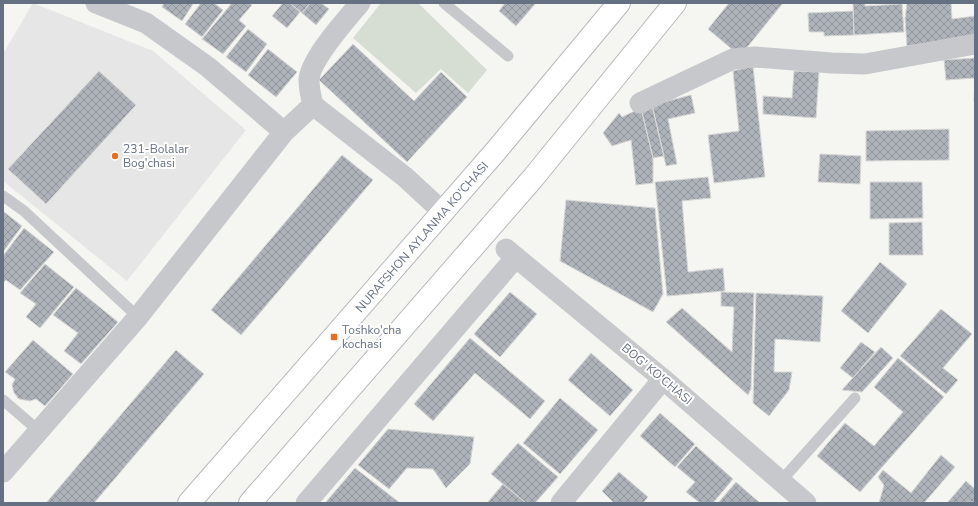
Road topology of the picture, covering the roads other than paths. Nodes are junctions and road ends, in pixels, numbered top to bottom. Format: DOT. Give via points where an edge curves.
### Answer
graph roads {
  1 [pos="96,3"];
  2 [pos="444,3"];
  3 [pos="618,3"];
  4 [pos="675,3"];
  5 [pos="354,5"];
  6 [pos="975,44"];
  7 [pos="508,56"];
  8 [pos="640,103"];
  9 [pos="312,105"];
  10 [pos="284,132"];
  11 [pos="3,196"];
  12 [pos="443,212"];
  13 [pos="138,317"];
  14 [pos="664,379"];
  15 [pos="854,398"];
  16 [pos="3,400"];
  17 [pos="39,431"];
  18 [pos="3,471"];
  19 [pos="781,481"];
  20 [pos="189,503"];
  21 [pos="250,503"];
  22 [pos="306,503"];
  23 [pos="561,503"];
  24 [pos="806,503"];
  1 -- 10 [label="street" via="146,23 208,67"];
  2 -- 7 [label="lane"];
  3 -- 12 [label="main road, NURAFSHON AYLANMA KO'CHASI" via="496,152"];
  4 -- 21 [label="main road" via="533,178"];
  5 -- 9 [label="street" via="316,62 309,80"];
  6 -- 8 [label="street" via="865,64 832,64 755,57 733,59"];
  9 -- 10 [label="street"];
  9 -- 12 [label="street" via="405,177"];
  10 -- 13 [label="street"];
  11 -- 13 [label="lane" via="24,211"];
  12 -- 20 [label="main road, NURAFSHON AYLANMA KO'CHASI"];
  13 -- 17 [label="street"];
  14 -- 19 [label="street, BOG' KO'CHASI"];
  14 -- 22 [label="street, BOG' KO'CHASI" via="511,253"];
  14 -- 23 [label="street"];
  15 -- 19 [label="lane"];
  16 -- 17 [label="lane"];
  17 -- 18 [label="street"];
  19 -- 24 [label="street, BOG' KO'CHASI"];
}
